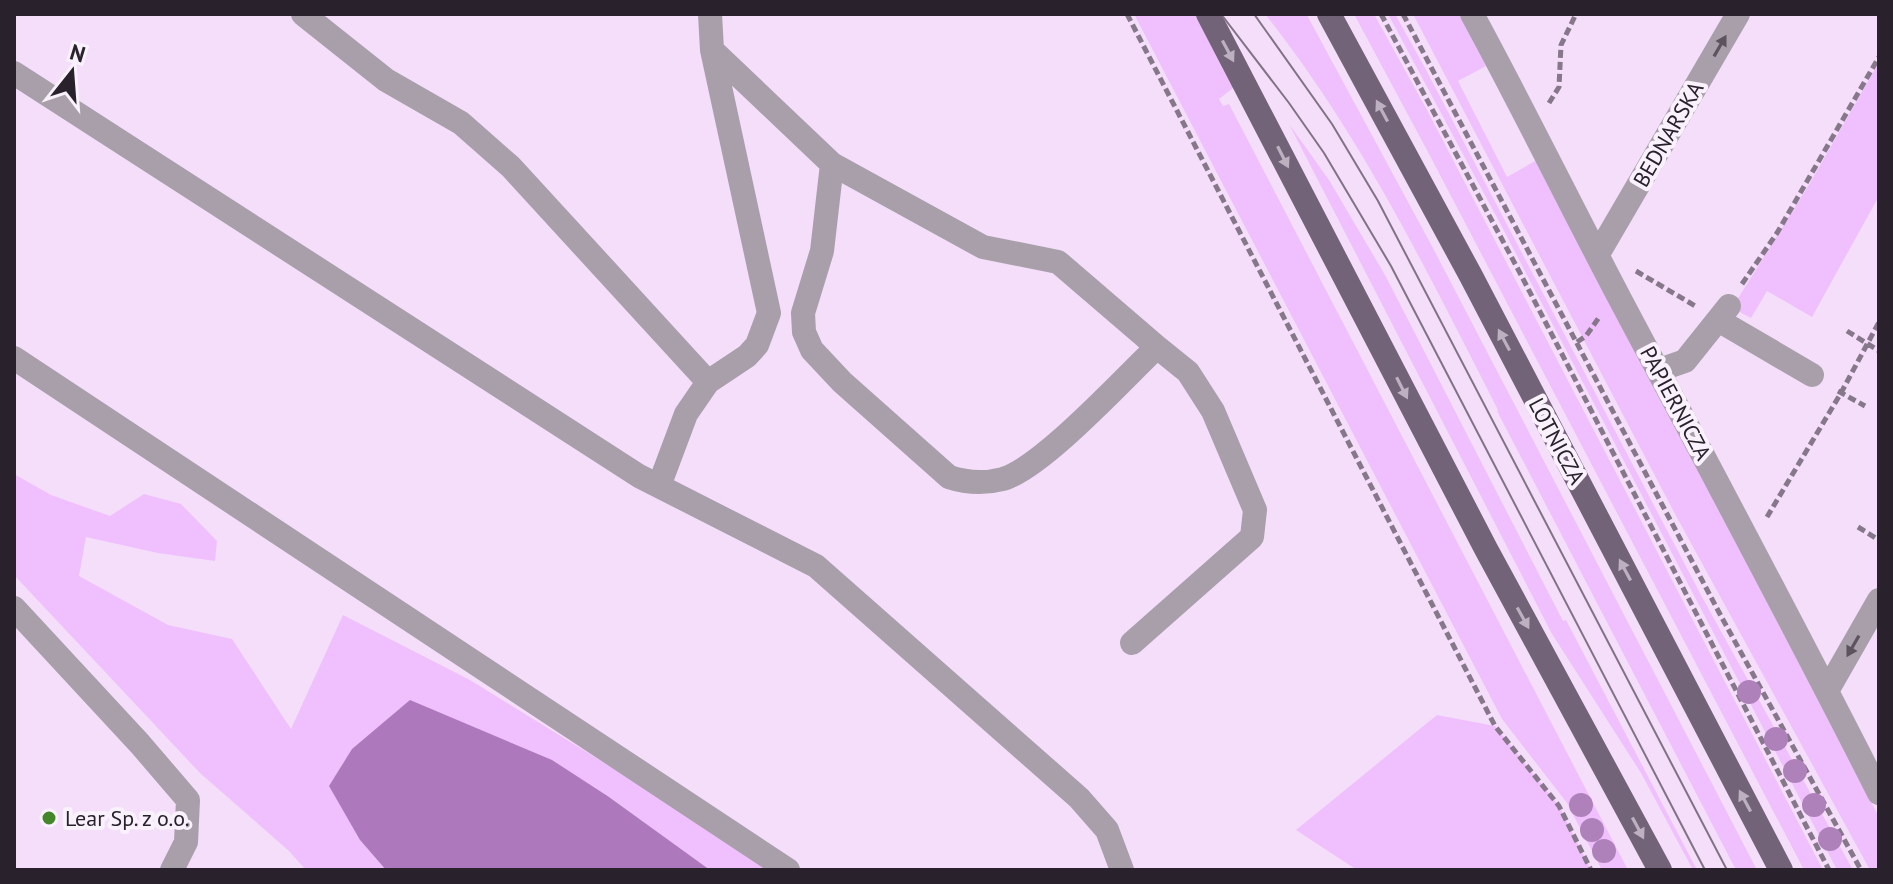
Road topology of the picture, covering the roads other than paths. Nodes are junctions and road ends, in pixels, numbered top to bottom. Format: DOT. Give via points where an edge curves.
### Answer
graph roads {
  1 [pos="303,14"];
  2 [pos="710,14"];
  3 [pos="1208,14"];
  4 [pos="1329,14"];
  5 [pos="1472,14"];
  6 [pos="1738,14"];
  7 [pos="712,50"];
  8 [pos="14,73"];
  9 [pos="832,164"];
  10 [pos="1598,254"];
  11 [pos="1157,347"];
  12 [pos="14,358"];
  13 [pos="1659,370"];
  14 [pos="1812,375"];
  15 [pos="708,382"];
  16 [pos="659,486"];
  17 [pos="1879,600"];
  18 [pos="14,608"];
  19 [pos="1132,643"];
  20 [pos="1827,691"];
  21 [pos="1879,793"];
  22 [pos="172,870"];
  23 [pos="788,870"];
  24 [pos="1122,870"];
  25 [pos="1660,870"];
  26 [pos="1781,870"];
  1 -- 15 [label="street" via="386,80 461,123 511,167"];
  2 -- 7 [label="street"];
  3 -- 25 [label="main road, one-way"];
  26 -- 4 [label="main road, LOTNICZA, one-way"];
  5 -- 10 [label="street, PAPIERNICZA"];
  10 -- 6 [label="street, BEDNARSKA, one-way"];
  7 -- 9 [label="street"];
  7 -- 15 [label="street" via="769,313 757,345"];
  8 -- 16 [label="street"];
  9 -- 11 [label="street" via="983,247 1058,262"];
  9 -- 11 [label="street" via="822,251 803,313 804,332 812,350 842,382 949,477 969,483 1004,478 1034,461"];
  10 -- 13 [label="street, PAPIERNICZA"];
  11 -- 19 [label="street" via="1188,372 1213,411 1255,510 1252,537"];
  12 -- 23 [label="street"];
  13 -- 14 [label="street" via="1685,361 1723,313"];
  13 -- 20 [label="street, PAPIERNICZA"];
  15 -- 16 [label="street" via="686,414"];
  16 -- 24 [label="street" via="816,566 1079,798 1107,830"];
  17 -- 20 [label="street, one-way"];
  18 -- 22 [label="street" via="188,800 186,842"];
  20 -- 21 [label="street, PAPIERNICZA"];
}
